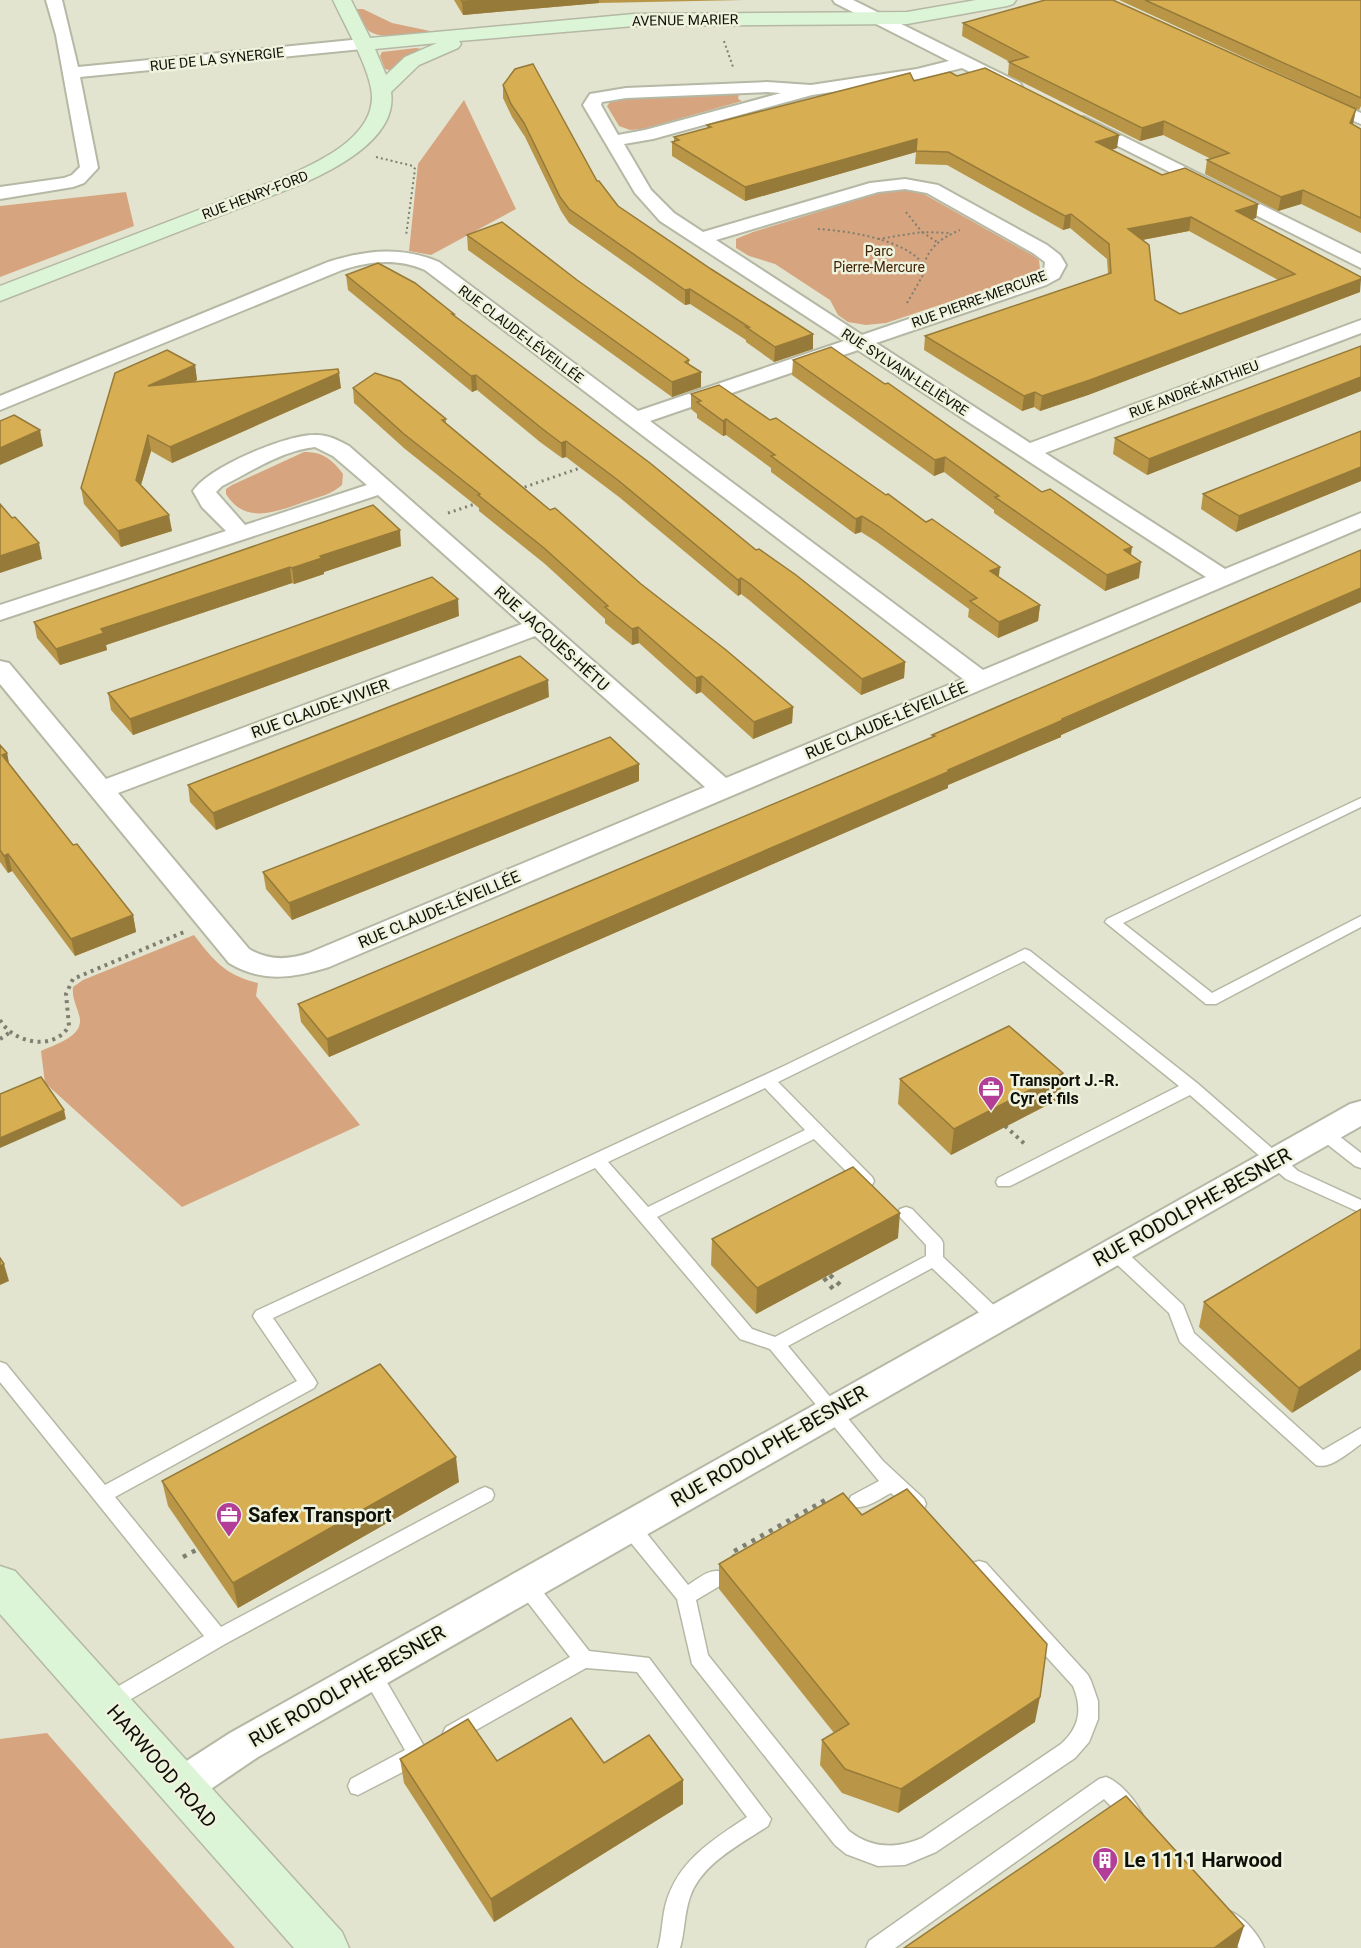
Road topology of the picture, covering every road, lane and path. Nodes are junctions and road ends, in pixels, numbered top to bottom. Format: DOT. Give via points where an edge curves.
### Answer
graph roads {
  1 [pos="54,0"];
  2 [pos="342,0"];
  3 [pos="841,0"];
  4 [pos="1007,0"];
  5 [pos="880,19"];
  6 [pos="488,32"];
  7 [pos="721,37"];
  8 [pos="362,44"];
  9 [pos="964,62"];
  10 [pos="72,73"];
  11 [pos="735,73"];
  12 [pos="811,90"];
  13 [pos="381,91"];
  14 [pos="1025,93"];
  15 [pos="1303,93"];
  16 [pos="1066,113"];
  17 [pos="1361,119"];
  18 [pos="614,141"];
  19 [pos="373,156"];
  20 [pos="0,193"];
  21 [pos="906,212"];
  22 [pos="968,227"];
  23 [pos="810,229"];
  24 [pos="922,232"];
  25 [pos="953,233"];
  26 [pos="406,238"];
  27 [pos="701,239"];
  28 [pos="877,240"];
  29 [pos="937,242"];
  30 [pos="927,254"];
  31 [pos="932,255"];
  32 [pos="1361,262"];
  33 [pos="924,265"];
  34 [pos="0,294"];
  35 [pos="907,308"];
  36 [pos="1361,326"];
  37 [pos="859,342"];
  38 [pos="0,404"];
  39 [pos="635,419"];
  40 [pos="1027,452"];
  41 [pos="591,464"];
  42 [pos="382,487"];
  43 [pos="514,491"];
  44 [pos="480,502"];
  45 [pos="447,514"];
  46 [pos="1361,520"];
  47 [pos="240,533"];
  48 [pos="1222,577"];
  49 [pos="0,614"];
  50 [pos="539,627"];
  51 [pos="0,668"];
  52 [pos="980,680"];
  53 [pos="722,789"];
  54 [pos="101,790"];
  55 [pos="1361,802"];
  56 [pos="1361,921"];
  57 [pos="189,930"];
  58 [pos="0,1020"];
  59 [pos="9,1033"];
  60 [pos="0,1039"];
  61 [pos="767,1081"];
  62 [pos="1191,1087"];
  63 [pos="1361,1112"];
  64 [pos="1005,1126"];
  65 [pos="816,1131"];
  66 [pos="1324,1133"];
  67 [pos="1014,1134"];
  68 [pos="597,1160"];
  69 [pos="1276,1160"];
  70 [pos="1361,1162"];
  71 [pos="1004,1182"];
  72 [pos="877,1191"];
  73 [pos="1361,1207"];
  74 [pos="906,1213"];
  75 [pos="646,1215"];
  76 [pos="1114,1251"];
  77 [pos="934,1259"];
  78 [pos="996,1318"];
  79 [pos="776,1344"];
  80 [pos="0,1370"];
  81 [pos="832,1410"];
  82 [pos="1361,1435"];
  83 [pos="892,1483"];
  84 [pos="102,1495"];
  85 [pos="485,1495"];
  86 [pos="858,1502"];
  87 [pos="836,1512"];
  88 [pos="934,1521"];
  89 [pos="786,1522"];
  90 [pos="629,1526"];
  91 [pos="792,1528"];
  92 [pos="965,1554"];
  93 [pos="740,1564"];
  94 [pos="716,1578"];
  95 [pos="0,1584"];
  96 [pos="526,1585"];
  97 [pos="686,1596"];
  98 [pos="218,1638"];
  99 [pos="584,1659"];
  100 [pos="371,1673"];
  101 [pos="107,1703"];
  102 [pos="418,1753"];
  103 [pos="182,1786"];
  104 [pos="358,1786"];
  105 [pos="1145,1829"];
  106 [pos="1216,1907"];
  107 [pos="325,1948"];
  108 [pos="669,1948"];
  109 [pos="877,1948"];
  110 [pos="1253,1948"];
  1 -- 10 [label="street"];
  2 -- 8 [label="street"];
  3 -- 5 [label="street"];
  4 -- 5 [label="street, AVENUE MARIER" via="907,18"];
  5 -- 6 [label="street, AVENUE MARIER" via="650,19"];
  5 -- 9 [label="street"];
  6 -- 8 [label="street, AVENUE MARIER"];
  6 -- 13 [label="street" via="422,56"];
  7 -- 11 [label="path" via="727,44"];
  8 -- 10 [label="street, RUE DE LA SYNERGIE"];
  8 -- 13 [label="street"];
  9 -- 12 [label="street, RUE SYLVAIN-LELIÈVRE" via="918,74"];
  9 -- 14 [label="street"];
  10 -- 20 [label="street" via="89,168 67,183"];
  12 -- 18 [label="street, RUE SYLVAIN-LELIÈVRE"];
  12 -- 18 [label="street, RUE SYLVAIN-LELIÈVRE" via="767,87 626,93 596,98 592,105"];
  13 -- 34 [label="street, RUE HENRY-FORD" via="380,110 368,131 350,149 318,170"];
  15 -- 17 [label="street"];
  16 -- 32 [label="street"];
  18 -- 27 [label="street, RUE SYLVAIN-LELIÈVRE" via="644,193 667,216"];
  19 -- 26 [label="path" via="415,169"];
  21 -- 24 [label="path"];
  22 -- 25 [label="path"];
  23 -- 28 [label="path" via="838,230"];
  24 -- 25 [label="path"];
  24 -- 28 [label="path"];
  24 -- 29 [label="path"];
  25 -- 29 [label="path"];
  27 -- 37 [label="street, RUE SYLVAIN-LELIÈVRE"];
  27 -- 37 [label="street, RUE PIERRE-MERCURE" via="876,187 914,184 950,198 1040,249 1056,265 1052,274 1039,281"];
  28 -- 33 [label="path" via="914,255"];
  29 -- 30 [label="path"];
  30 -- 31 [label="path"];
  30 -- 33 [label="path"];
  33 -- 35 [label="path"];
  36 -- 40 [label="street, RUE ANDRÉ-MATHIEU"];
  37 -- 39 [label="street, RUE PIERRE-MERCURE"];
  37 -- 40 [label="street, RUE SYLVAIN-LELIÈVRE"];
  38 -- 39 [label="street, RUE CLAUDE-LÉVEILLÉE" via="336,266 361,258 387,256 409,257 432,266"];
  39 -- 52 [label="street, RUE CLAUDE-LÉVEILLÉE"];
  40 -- 48 [label="street, RUE SYLVAIN-LELIÈVRE"];
  41 -- 43 [label="path"];
  42 -- 47 [label="street"];
  42 -- 47 [label="street, RUE JACQUES-HÉTU" via="327,443 292,445 214,481 204,491"];
  42 -- 50 [label="street, RUE JACQUES-HÉTU"];
  44 -- 45 [label="path"];
  46 -- 48 [label="street, RUE CLAUDE-LÉVEILLÉE"];
  47 -- 49 [label="street"];
  48 -- 52 [label="street, RUE CLAUDE-LÉVEILLÉE"];
  50 -- 53 [label="street, RUE JACQUES-HÉTU"];
  50 -- 54 [label="street, RUE CLAUDE-VIVIER"];
  51 -- 54 [label="street, RUE CLAUDE-LÉVEILLÉE"];
  52 -- 53 [label="street, RUE CLAUDE-LÉVEILLÉE"];
  53 -- 54 [label="street, RUE CLAUDE-LÉVEILLÉE" via="319,960 290,968 261,967 239,956"];
  55 -- 56 [label="lane" via="1112,922 1211,1000"];
  57 -- 59 [label="path" via="73,979 64,997 70,1023 66,1032 55,1039 23,1039"];
  58 -- 59 [label="path"];
  59 -- 60 [label="path"];
  61 -- 62 [label="lane" via="1025,954"];
  61 -- 65 [label="lane"];
  61 -- 68 [label="lane"];
  62 -- 69 [label="lane"];
  62 -- 71 [label="lane"];
  63 -- 66 [label="street, RUE RODOLPHE-BESNER"];
  64 -- 67 [label="path"];
  65 -- 72 [label="lane"];
  65 -- 75 [label="lane"];
  66 -- 69 [label="street, RUE RODOLPHE-BESNER"];
  66 -- 70 [label="lane"];
  68 -- 75 [label="lane"];
  68 -- 84 [label="lane" via="261,1316 308,1383"];
  69 -- 73 [label="lane" via="1304,1182"];
  69 -- 76 [label="street, RUE RODOLPHE-BESNER"];
  74 -- 77 [label="lane" via="935,1243"];
  75 -- 79 [label="lane" via="746,1334"];
  76 -- 78 [label="street, RUE RODOLPHE-BESNER"];
  76 -- 82 [label="lane" via="1177,1310 1186,1337 1322,1460"];
  77 -- 78 [label="lane"];
  77 -- 79 [label="lane"];
  78 -- 81 [label="street, RUE RODOLPHE-BESNER"];
  79 -- 81 [label="lane"];
  80 -- 84 [label="lane"];
  81 -- 83 [label="lane" via="854,1442"];
  81 -- 90 [label="street, RUE RODOLPHE-BESNER"];
  83 -- 86 [label="lane"];
  83 -- 88 [label="lane"];
  84 -- 98 [label="lane"];
  85 -- 98 [label="lane"];
  87 -- 89 [label="path" via="827,1499"];
  89 -- 91 [label="path"];
  89 -- 93 [label="path" via="731,1552"];
  90 -- 96 [label="street, RUE RODOLPHE-BESNER"];
  90 -- 97 [label="lane"];
  92 -- 97 [label="lane" via="1074,1671 1086,1692 1090,1714 1083,1735 1068,1751 929,1845 905,1855 878,1856 853,1847 822,1815 699,1658"];
  94 -- 97 [label="lane"];
  95 -- 101 [label="street, HARWOOD ROAD"];
  96 -- 99 [label="lane"];
  96 -- 100 [label="street, RUE RODOLPHE-BESNER"];
  98 -- 101 [label="lane"];
  99 -- 102 [label="lane"];
  99 -- 108 [label="lane" via="642,1664 761,1819 702,1859 686,1879 676,1906"];
  100 -- 102 [label="lane"];
  100 -- 103 [label="street, RUE RODOLPHE-BESNER" via="244,1745"];
  101 -- 103 [label="street, HARWOOD ROAD"];
  102 -- 104 [label="lane"];
  103 -- 107 [label="street, HARWOOD ROAD"];
  105 -- 109 [label="lane" via="1106,1786"];
  106 -- 110 [label="lane"];
}
